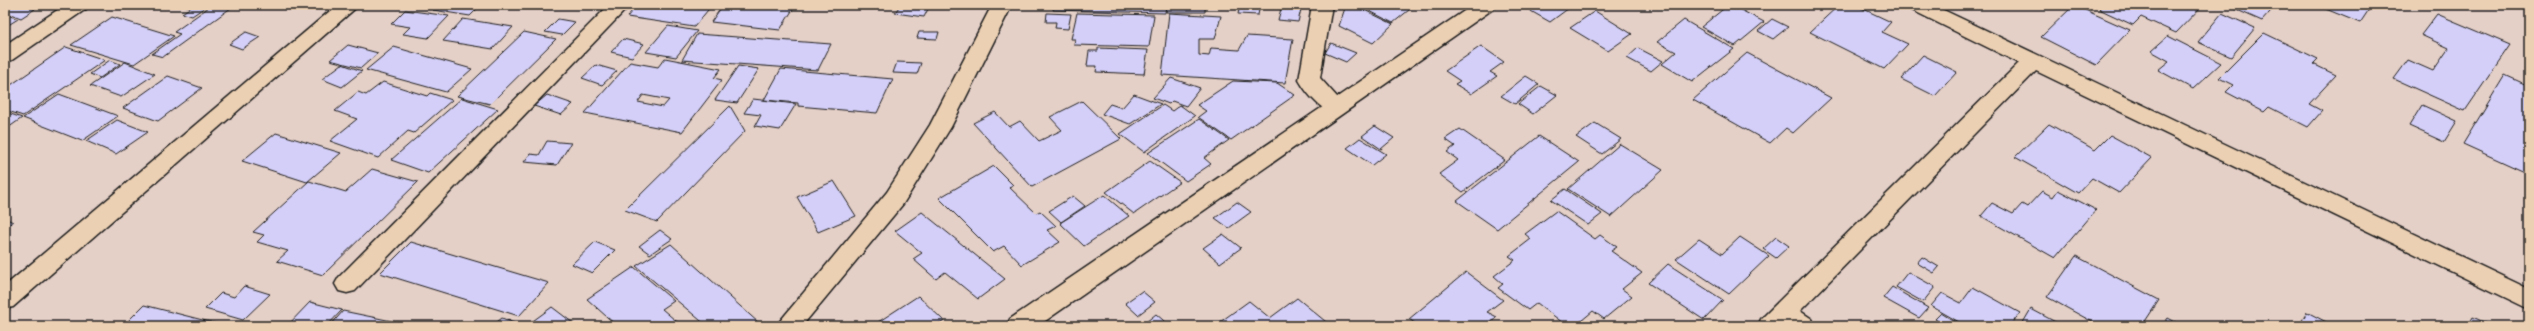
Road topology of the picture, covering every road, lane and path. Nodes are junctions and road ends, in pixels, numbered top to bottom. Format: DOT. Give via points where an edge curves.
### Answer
graph roads {
  1 [pos="79,5"];
  2 [pos="349,5"];
  3 [pos="620,5"];
  4 [pos="1002,5"];
  5 [pos="1322,5"];
  6 [pos="1486,5"];
  7 [pos="1917,5"];
  8 [pos="5,55"];
  9 [pos="2034,60"];
  10 [pos="1335,107"];
  11 [pos="347,284"];
  12 [pos="5,300"];
  13 [pos="2529,300"];
  14 [pos="1776,319"];
  15 [pos="788,326"];
  16 [pos="1019,326"];
  17 [pos="1803,326"];
  1 -- 8 [label="street"];
  2 -- 12 [label="street"];
  3 -- 11 [label="street"];
  4 -- 15 [label="street" via="940,127 895,198"];
  5 -- 10 [label="street" via="1309,80"];
  6 -- 10 [label="street"];
  7 -- 9 [label="street"];
  9 -- 13 [label="street"];
  9 -- 14 [label="street"];
  10 -- 16 [label="street"];
  14 -- 17 [label="street"];
}
